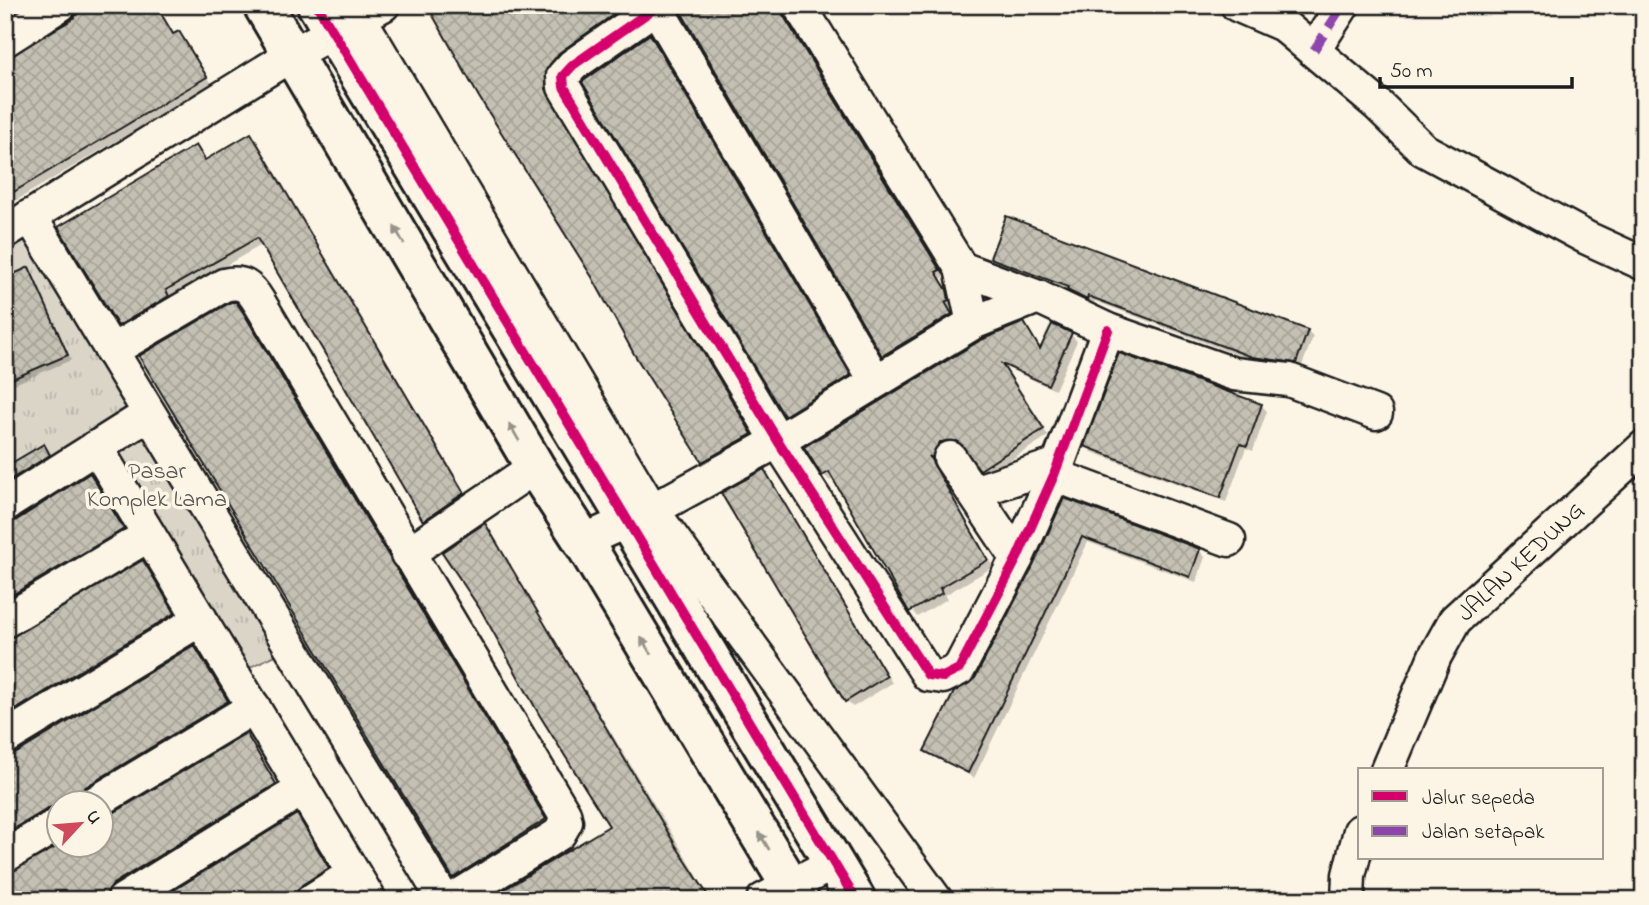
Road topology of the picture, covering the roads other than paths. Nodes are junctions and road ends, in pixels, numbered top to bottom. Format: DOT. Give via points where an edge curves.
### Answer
graph roads {
  1 [pos="60,5"];
  2 [pos="262,5"];
  3 [pos="799,5"];
  4 [pos="1237,5"];
  5 [pos="1343,5"];
  6 [pos="657,6"];
  7 [pos="349,14"];
  8 [pos="5,40"];
  9 [pos="1314,50"];
  10 [pos="293,54"];
  11 [pos="18,224"];
  12 [pos="1644,264"];
  13 [pos="961,268"];
  14 [pos="1038,297"];
  15 [pos="973,323"];
  16 [pos="1108,330"];
  17 [pos="111,351"];
  18 [pos="875,380"];
  19 [pos="1376,413"];
  20 [pos="149,414"];
  21 [pos="778,441"];
  22 [pos="96,447"];
  23 [pos="1644,447"];
  24 [pos="950,458"];
  25 [pos="535,467"];
  26 [pos="1056,469"];
  27 [pos="974,492"];
  28 [pos="5,505"];
  29 [pos="639,516"];
  30 [pos="149,535"];
  31 [pos="1228,540"];
  32 [pos="583,541"];
  33 [pos="407,554"];
  34 [pos="1017,558"];
  35 [pos="201,618"];
  36 [pos="5,621"];
  37 [pos="254,707"];
  38 [pos="5,737"];
  39 [pos="1388,768"];
  40 [pos="303,789"];
  41 [pos="115,790"];
  42 [pos="46,831"];
  43 [pos="1358,838"];
  44 [pos="5,856"];
  45 [pos="834,863"];
  46 [pos="362,887"];
  47 [pos="784,894"];
  48 [pos="123,900"];
  49 [pos="312,900"];
  50 [pos="444,900"];
  51 [pos="452,900"];
  52 [pos="856,900"];
  53 [pos="936,900"];
  54 [pos="1348,900"];
  1 -- 8 [label="street"];
  2 -- 10 [label="street"];
  3 -- 13 [label="street"];
  4 -- 9 [label="street" via="1283,25"];
  5 -- 9 [label="street"];
  6 -- 18 [label="street"];
  6 -- 21 [label="street" via="573,65 563,76 564,87"];
  7 -- 10 [label="street"];
  7 -- 29 [label="street"];
  9 -- 12 [label="street" via="1424,150"];
  10 -- 11 [label="street"];
  25 -- 10 [label="street, one-way"];
  11 -- 17 [label="street"];
  13 -- 14 [label="street"];
  13 -- 15 [label="street"];
  14 -- 15 [label="street"];
  14 -- 16 [label="street"];
  15 -- 18 [label="street"];
  16 -- 19 [label="street" via="1234,374 1289,380"];
  16 -- 26 [label="street"];
  17 -- 20 [label="street"];
  17 -- 33 [label="street" via="215,289 235,282 244,284 259,302"];
  18 -- 21 [label="street"];
  20 -- 22 [label="street"];
  20 -- 50 [label="street"];
  21 -- 29 [label="street"];
  21 -- 34 [label="street" via="928,675 943,677 959,669"];
  22 -- 28 [label="street"];
  22 -- 30 [label="street"];
  23 -- 39 [label="street, JALAN KEDUNG" via="1455,620"];
  24 -- 27 [label="street"];
  25 -- 32 [label="street"];
  25 -- 33 [label="street"];
  26 -- 27 [label="street"];
  26 -- 31 [label="street"];
  26 -- 34 [label="street"];
  27 -- 34 [label="street"];
  29 -- 32 [label="street"];
  29 -- 45 [label="street"];
  29 -- 53 [label="street"];
  30 -- 35 [label="street"];
  30 -- 36 [label="street"];
  47 -- 32 [label="street, one-way"];
  33 -- 51 [label="street" via="566,822 545,844"];
  35 -- 37 [label="street"];
  35 -- 38 [label="street"];
  37 -- 40 [label="street"];
  37 -- 41 [label="street"];
  40 -- 46 [label="street"];
  40 -- 48 [label="street"];
  42 -- 44 [label="street"];
  43 -- 54 [label="street"];
  45 -- 47 [label="street"];
  45 -- 52 [label="street"];
  46 -- 49 [label="street"];
}
